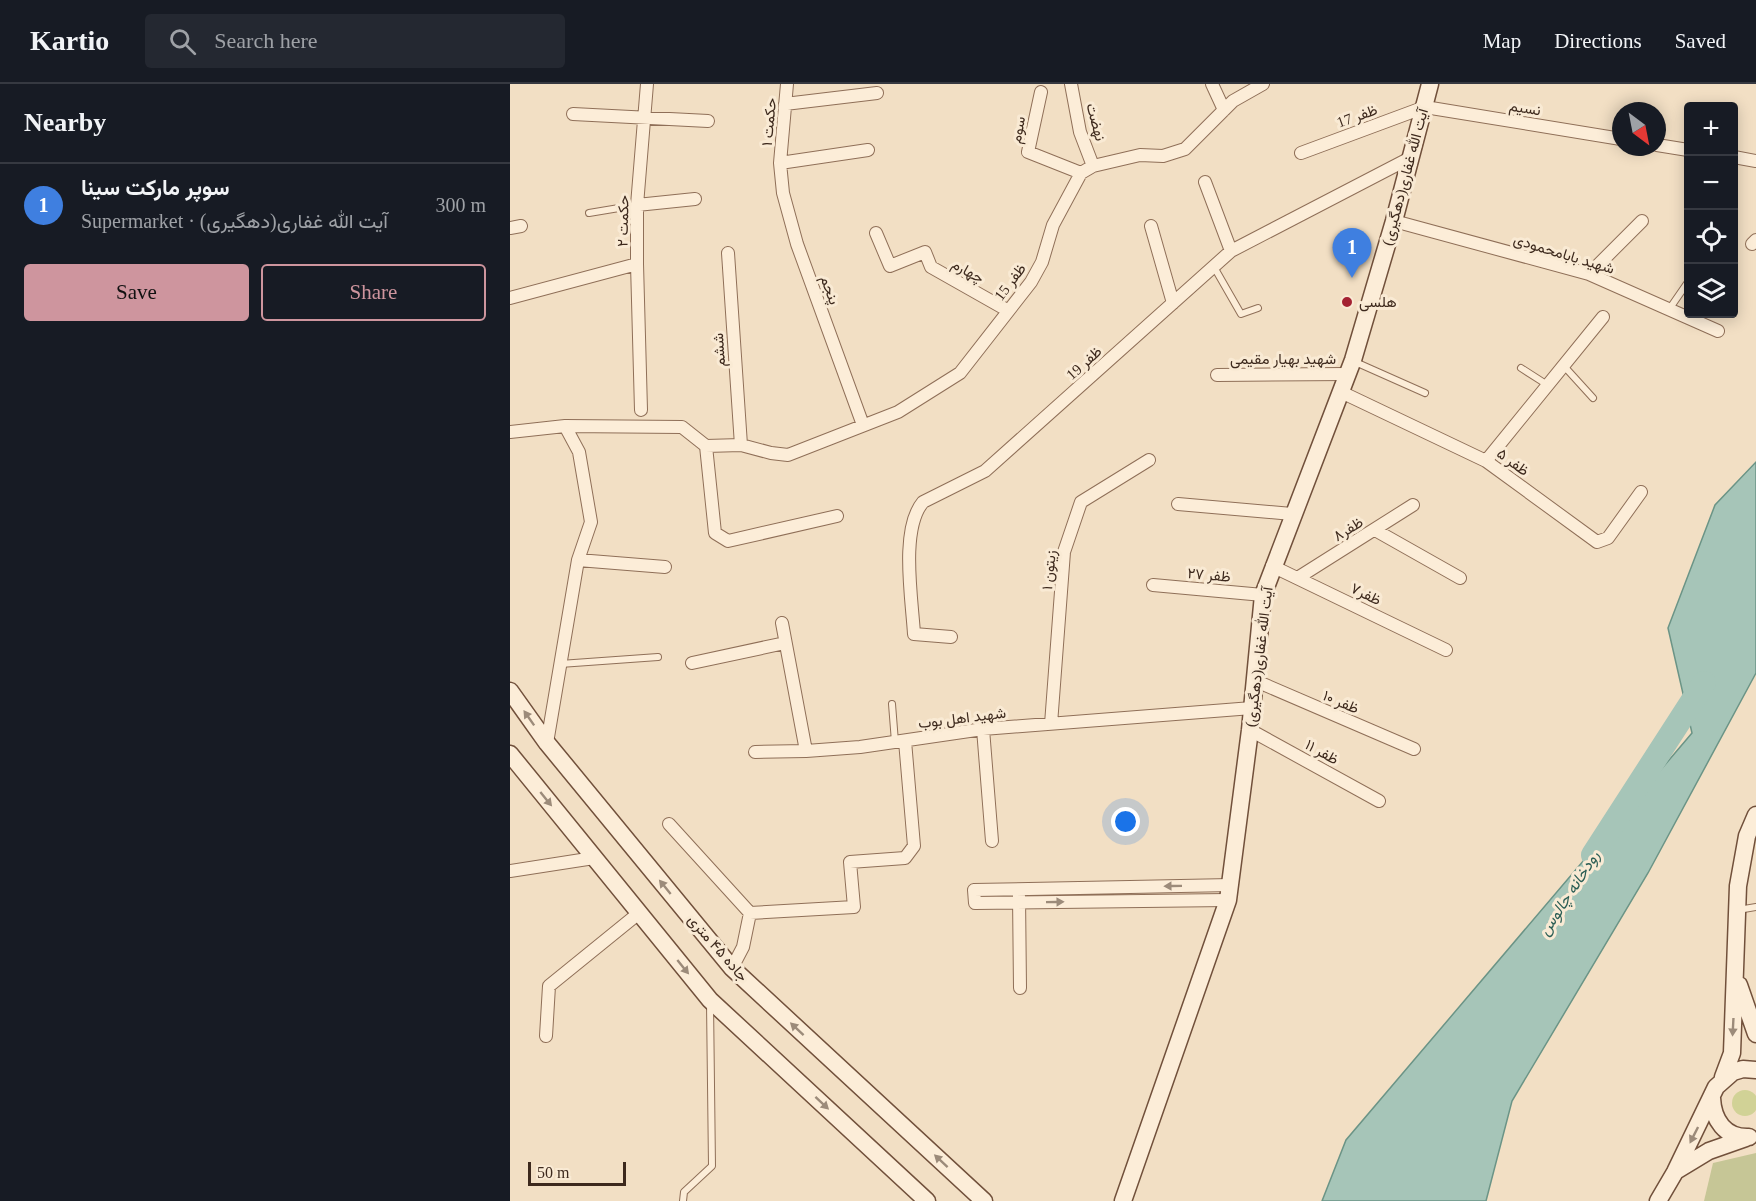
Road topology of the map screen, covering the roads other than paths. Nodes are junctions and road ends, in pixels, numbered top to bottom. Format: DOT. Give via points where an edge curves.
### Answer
graph roads {
  1 [pos="647,84"];
  2 [pos="787,84"];
  3 [pos="1071,84"];
  4 [pos="1212,84"];
  5 [pos="1263,84"];
  6 [pos="1430,84"];
  7 [pos="1041,92"];
  8 [pos="877,93"];
  9 [pos="785,104"];
  10 [pos="1425,107"];
  11 [pos="1224,110"];
  12 [pos="573,114"];
  13 [pos="644,117"];
  14 [pos="708,121"];
  15 [pos="1612,138"];
  16 [pos="1666,146"];
  17 [pos="1684,149"];
  18 [pos="868,150"];
  19 [pos="1301,153"];
  20 [pos="1412,157"];
  21 [pos="1738,159"];
  22 [pos="1756,161"];
  23 [pos="780,163"];
  24 [pos="1093,166"];
  25 [pos="1081,173"];
  26 [pos="1205,182"];
  27 [pos="695,199"];
  28 [pos="637,205"];
  29 [pos="589,213"];
  30 [pos="1394,221"];
  31 [pos="1642,221"];
  32 [pos="1151,226"];
  33 [pos="876,233"];
  34 [pos="1231,251"];
  35 [pos="728,253"];
  36 [pos="637,264"];
  37 [pos="1214,267"];
  38 [pos="1589,274"];
  39 [pos="1684,289"];
  40 [pos="510,298"];
  41 [pos="1173,303"];
  42 [pos="1258,308"];
  43 [pos="1670,308"];
  44 [pos="1007,310"];
  45 [pos="1603,317"];
  46 [pos="1719,331"];
  47 [pos="1563,364"];
  48 [pos="1351,367"];
  49 [pos="1521,368"];
  50 [pos="1217,375"];
  51 [pos="1546,384"];
  52 [pos="1341,392"];
  53 [pos="1425,393"];
  54 [pos="1593,398"];
  55 [pos="641,410"];
  56 [pos="863,425"];
  57 [pos="565,426"];
  58 [pos="510,432"];
  59 [pos="741,445"];
  60 [pos="705,446"];
  61 [pos="1149,460"];
  62 [pos="1486,461"];
  63 [pos="1641,492"];
  64 [pos="1178,504"];
  65 [pos="1413,505"];
  66 [pos="1293,514"];
  67 [pos="837,516"];
  68 [pos="1374,530"];
  69 [pos="578,560"];
  70 [pos="1272,566"];
  71 [pos="665,567"];
  72 [pos="1299,577"];
  73 [pos="1460,578"];
  74 [pos="1153,585"];
  75 [pos="1263,595"];
  76 [pos="782,623"];
  77 [pos="951,637"];
  78 [pos="785,643"];
  79 [pos="1446,650"];
  80 [pos="658,657"];
  81 [pos="692,663"];
  82 [pos="560,664"];
  83 [pos="1256,681"];
  84 [pos="510,691"];
  85 [pos="892,704"];
  86 [pos="1252,708"];
  87 [pos="1051,724"];
  88 [pos="983,729"];
  89 [pos="1250,730"];
  90 [pos="900,742"];
  91 [pos="547,743"];
  92 [pos="1414,749"];
  93 [pos="806,751"];
  94 [pos="755,752"];
  95 [pos="510,754"];
  96 [pos="1379,801"];
  97 [pos="1756,815"];
  98 [pos="669,824"];
  99 [pos="992,841"];
  100 [pos="594,858"];
  101 [pos="510,871"];
  102 [pos="1019,888"];
  103 [pos="1230,892"];
  104 [pos="1019,903"];
  105 [pos="1756,907"];
  106 [pos="1737,910"];
  107 [pos="639,913"];
  108 [pos="750,913"];
  109 [pos="732,968"];
  110 [pos="1736,976"];
  111 [pos="1020,987"];
  112 [pos="710,1000"];
  113 [pos="1756,1034"];
  114 [pos="546,1036"];
  115 [pos="1756,1070"];
  116 [pos="1724,1077"];
  117 [pos="1712,1098"];
  118 [pos="1751,1137"];
  119 [pos="1675,1172"];
  120 [pos="683,1201"];
  121 [pos="927,1201"];
  122 [pos="984,1201"];
  123 [pos="1123,1201"];
  124 [pos="1658,1201"];
  1 -- 13 [label="street, حکمت ۲"];
  2 -- 9 [label="street, حکمت ۱"];
  3 -- 24 [label="street, نهضت" via="1080,132"];
  4 -- 11 [label="street"];
  5 -- 11 [label="street"];
  6 -- 10 [label="street, آیت الله غفاری(دهگیری)"];
  7 -- 25 [label="street, سوم" via="1028,152"];
  8 -- 9 [label="street"];
  9 -- 23 [label="street, حکمت ۱"];
  10 -- 15 [label="street, نسیم"];
  10 -- 19 [label="street, ظفر 17"];
  10 -- 20 [label="street, آیت الله غفاری(دهگیری)"];
  11 -- 24 [label="street" via="1185,149"];
  12 -- 13 [label="street"];
  13 -- 14 [label="street"];
  13 -- 28 [label="street, حکمت ۲"];
  16 -- 17 [label="street"];
  18 -- 23 [label="street"];
  20 -- 30 [label="street, آیت الله غفاری(دهگیری)"];
  20 -- 34 [label="street, ظفر 19"];
  21 -- 22 [label="street"];
  23 -- 56 [label="street, پنجم" via="783,193 797,244"];
  24 -- 25 [label="street"];
  25 -- 44 [label="street, ظفر 15" via="1053,225 1042,262"];
  26 -- 34 [label="street"];
  27 -- 28 [label="street"];
  28 -- 29 [label="lane"];
  28 -- 36 [label="street, حکمت ۲"];
  30 -- 38 [label="street, شهید بابامحمودی"];
  30 -- 48 [label="street, آیت الله غفاری(دهگیری)"];
  31 -- 38 [label="street"];
  32 -- 41 [label="street"];
  33 -- 44 [label="street, چهارم" via="890,266 925,252 931,267"];
  34 -- 37 [label="street, ظفر 19"];
  35 -- 59 [label="street, ششم"];
  36 -- 40 [label="street, حکمت ۲"];
  36 -- 55 [label="street"];
  37 -- 41 [label="street, ظفر 19"];
  37 -- 42 [label="lane" via="1241,314"];
  38 -- 43 [label="street, شهید بابامحمودی"];
  39 -- 43 [label="lane"];
  41 -- 77 [label="street, ظفر 19" via="985,471 923,502 915,511 910,528 914,634"];
  43 -- 46 [label="street, شهید بابامحمودی"];
  44 -- 56 [label="street, ظفر 15" via="960,373 898,412"];
  45 -- 47 [label="street"];
  47 -- 51 [label="street"];
  47 -- 54 [label="lane"];
  48 -- 50 [label="street, شهید بهیار مقیمی"];
  48 -- 52 [label="street, آیت الله غفاری(دهگیری)"];
  48 -- 53 [label="lane"];
  49 -- 51 [label="lane"];
  51 -- 62 [label="street"];
  52 -- 62 [label="street, ظفر ۵"];
  52 -- 66 [label="street, آیت الله غفاری(دهگیری)"];
  56 -- 59 [label="street, ظفر 15" via="788,455"];
  57 -- 58 [label="street"];
  57 -- 60 [label="street" via="682,428"];
  57 -- 69 [label="street" via="579,452 591,522"];
  59 -- 60 [label="street, ظفر 15"];
  60 -- 67 [label="street" via="716,533 728,541"];
  61 -- 87 [label="street, زیتون ۱" via="1081,502 1064,552"];
  62 -- 63 [label="street, ظفر ۵" via="1597,542 1608,538"];
  64 -- 66 [label="street"];
  65 -- 68 [label="street, ظفر۸"];
  66 -- 70 [label="street, آیت الله غفاری(دهگیری)"];
  68 -- 72 [label="street, ظفر۸"];
  68 -- 73 [label="street"];
  69 -- 71 [label="street"];
  69 -- 82 [label="street"];
  70 -- 72 [label="street, ظفر۷"];
  70 -- 75 [label="street, آیت الله غفاری(دهگیری)"];
  72 -- 79 [label="street, ظفر۷"];
  74 -- 75 [label="street, ظفر ۲۷"];
  75 -- 83 [label="street, آیت الله غفاری(دهگیری)"];
  76 -- 78 [label="street"];
  78 -- 81 [label="street"];
  78 -- 93 [label="street"];
  80 -- 82 [label="lane"];
  82 -- 91 [label="street"];
  83 -- 86 [label="street, آیت الله غفاری(دهگیری)"];
  83 -- 92 [label="street, ظفر ۱۰"];
  91 -- 84 [label="street, جاده ۴۵ متری, one-way"];
  85 -- 90 [label="lane"];
  86 -- 87 [label="street, شهید اهل بوب"];
  86 -- 89 [label="street, آیت الله غفاری(دهگیری)"];
  87 -- 88 [label="street, شهید اهل بوب"];
  88 -- 90 [label="street, شهید اهل بوب"];
  88 -- 99 [label="street"];
  89 -- 96 [label="street, ظفر ۱۱"];
  89 -- 103 [label="street, آیت الله غفاری(دهگیری)"];
  90 -- 93 [label="street, شهید اهل بوب"];
  90 -- 108 [label="street" via="914,846 905,858 850,862 854,907"];
  109 -- 91 [label="street, جاده ۴۵ متری, one-way"];
  93 -- 94 [label="street, شهید اهل بوب"];
  95 -- 100 [label="street, one-way"];
  97 -- 106 [label="street" via="1747,836"];
  98 -- 108 [label="street"];
  100 -- 101 [label="street"];
  100 -- 107 [label="street"];
  103 -- 102 [label="street, one-way"];
  102 -- 104 [label="street"];
  102 -- 104 [label="street" via="974,890 975,903"];
  104 -- 103 [label="street, one-way"];
  103 -- 123 [label="street, آیت الله غفاری(دهگیری)"];
  104 -- 111 [label="street"];
  105 -- 106 [label="lane"];
  106 -- 110 [label="street"];
  107 -- 112 [label="street, one-way"];
  107 -- 114 [label="street" via="549,986"];
  108 -- 109 [label="street" via="743,947"];
  122 -- 109 [label="street, جاده ۴۵ متری, one-way"];
  110 -- 113 [label="street"];
  110 -- 116 [label="street, one-way" via="1732,1053"];
  112 -- 120 [label="lane" via="712,1166 684,1192"];
  112 -- 121 [label="street, one-way"];
  115 -- 116 [label="street" via="1743,1069"];
  116 -- 117 [label="street"];
  117 -- 118 [label="street" via="1712,1110 1724,1130"];
  117 -- 119 [label="street, one-way"];
  118 -- 119 [label="street" via="1709,1151"];
  119 -- 124 [label="street"];
}
